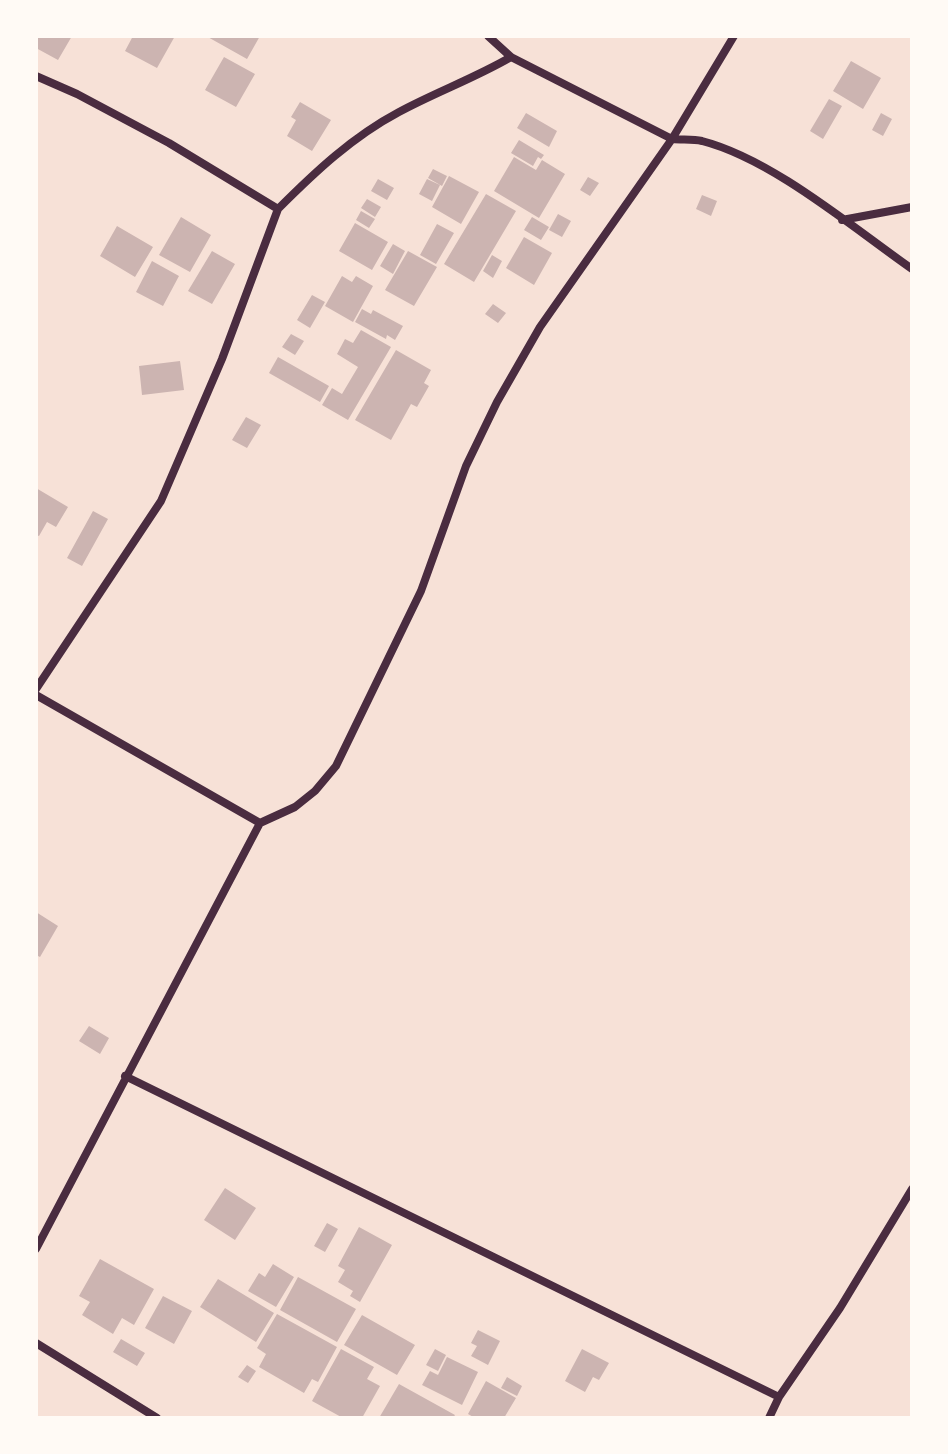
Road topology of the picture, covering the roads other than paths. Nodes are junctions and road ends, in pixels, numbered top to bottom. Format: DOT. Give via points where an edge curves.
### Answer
graph roads {
  1 [pos="488,36"];
  2 [pos="734,36"];
  3 [pos="511,57"];
  4 [pos="36,76"];
  5 [pos="672,139"];
  6 [pos="912,207"];
  7 [pos="278,209"];
  8 [pos="842,220"];
  9 [pos="912,269"];
  10 [pos="36,689"];
  11 [pos="36,695"];
  12 [pos="260,823"];
  13 [pos="125,1076"];
  14 [pos="912,1189"];
  15 [pos="36,1249"];
  16 [pos="36,1343"];
  17 [pos="779,1397"];
  18 [pos="157,1418"];
  19 [pos="769,1418"];
  1 -- 3 [label="street"];
  2 -- 5 [label="street"];
  3 -- 5 [label="street"];
  3 -- 7 [label="street" via="366,132 330,158"];
  4 -- 7 [label="street" via="169,143"];
  5 -- 8 [label="street" via="699,140 733,151"];
  5 -- 12 [label="street" via="540,327 497,402 466,466 421,591 336,766 295,807"];
  6 -- 8 [label="street"];
  7 -- 10 [label="street" via="161,501"];
  8 -- 9 [label="street"];
  11 -- 12 [label="street"];
  12 -- 13 [label="street"];
  13 -- 15 [label="street"];
  13 -- 17 [label="street"];
  14 -- 17 [label="street"];
  16 -- 18 [label="street"];
  17 -- 19 [label="street"];
}
